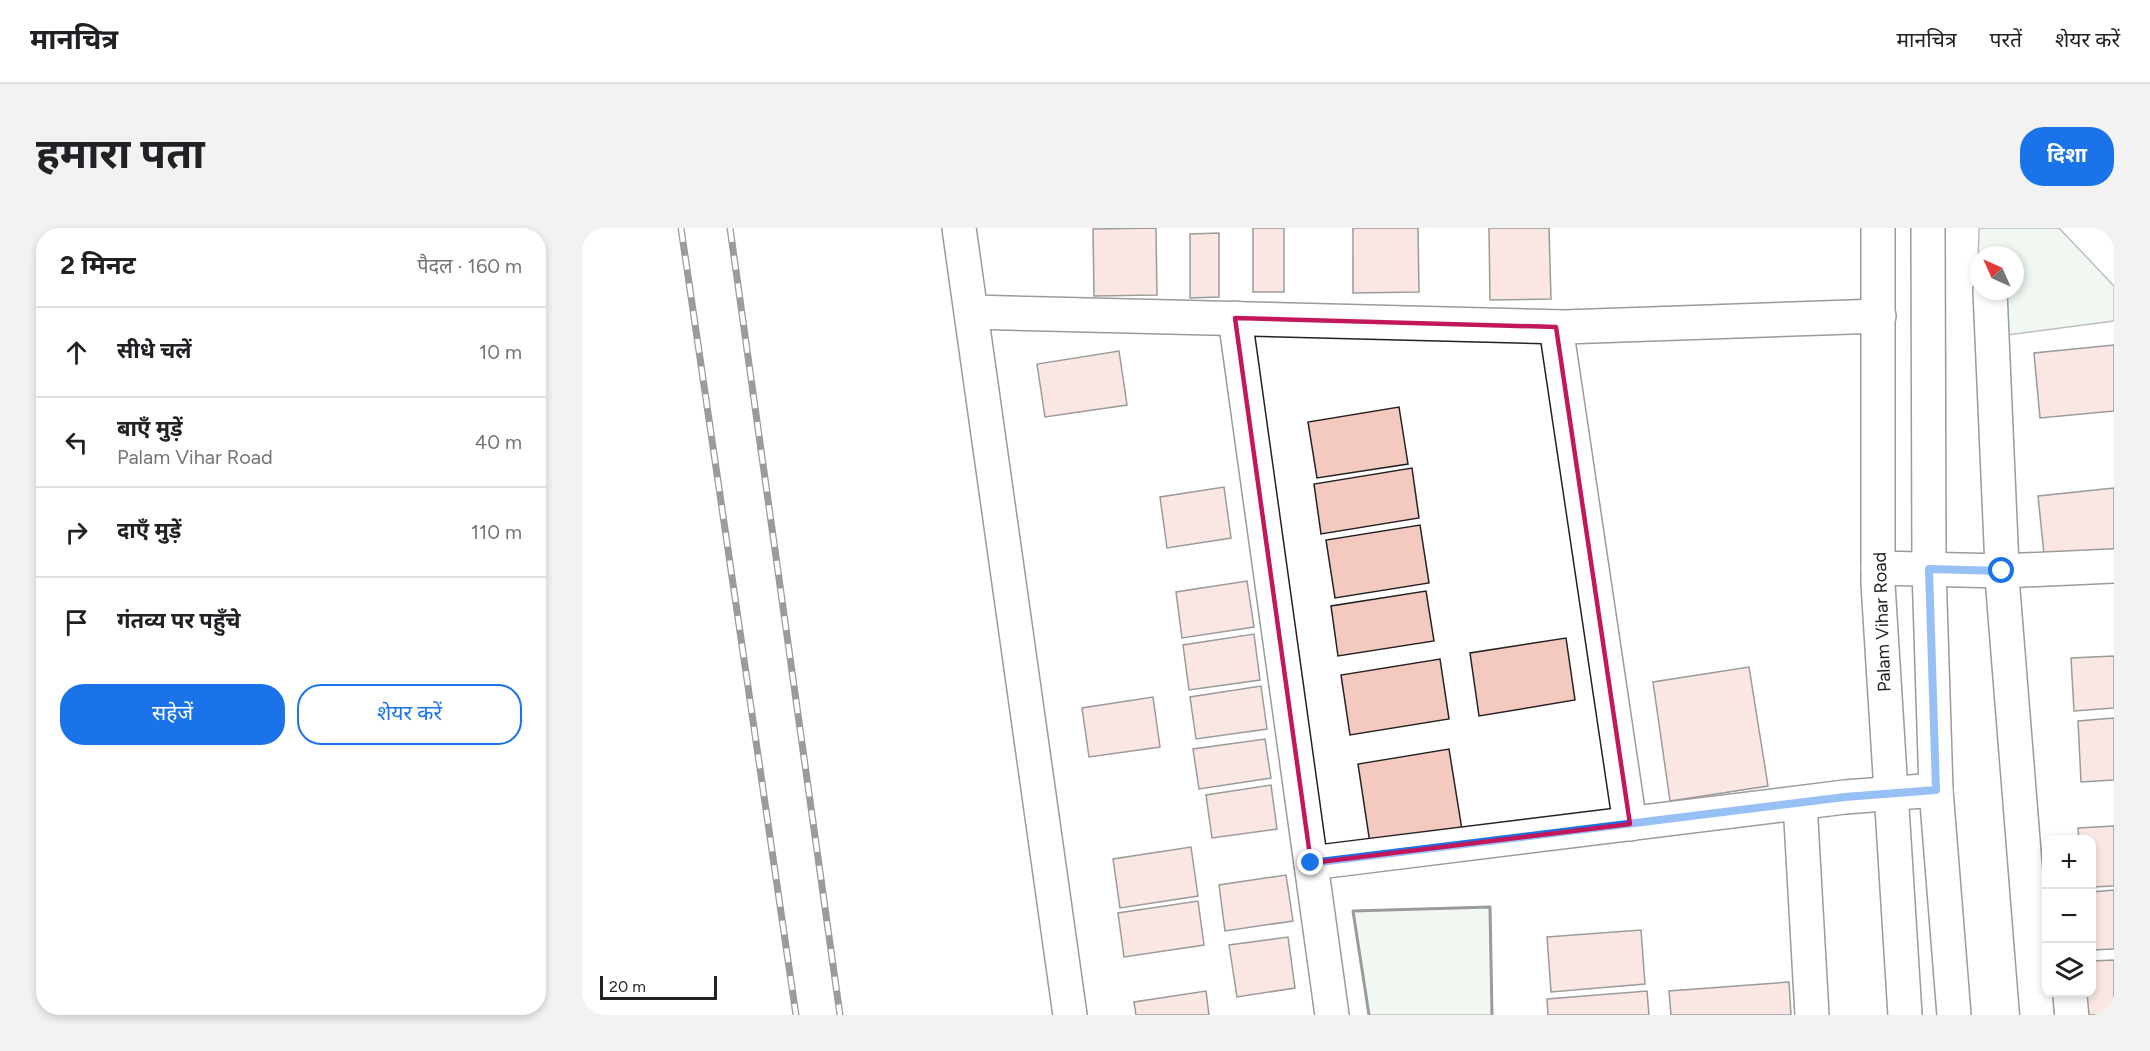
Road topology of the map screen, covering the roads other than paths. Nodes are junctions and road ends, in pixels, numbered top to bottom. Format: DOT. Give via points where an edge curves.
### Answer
graph roads {
  1 [pos="959,228"];
  2 [pos="1878,228"];
  3 [pos="1928,228"];
  4 [pos="1990,300"];
  5 [pos="971,312"];
  6 [pos="1879,316"];
  7 [pos="1235,318"];
  8 [pos="1556,327"];
  9 [pos="2114,566"];
  10 [pos="1878,568"];
  11 [pos="1929,569"];
  12 [pos="2002,571"];
  13 [pos="1936,790"];
  14 [pos="1891,793"];
  15 [pos="1800,803"];
  16 [pos="1630,824"];
  17 [pos="1311,863"];
  18 [pos="1070,1015"];
  19 [pos="1332,1015"];
  20 [pos="1812,1015"];
  21 [pos="1905,1015"];
  22 [pos="1954,1015"];
  23 [pos="2037,1015"];
  1 -- 5 [label="street"];
  2 -- 6 [label="street, Palam Vihar Road"];
  3 -- 11 [label="street"];
  4 -- 12 [label="street"];
  5 -- 7 [label="street"];
  5 -- 18 [label="street"];
  6 -- 8 [label="street"];
  6 -- 10 [label="street, Palam Vihar Road"];
  7 -- 8 [label="street"];
  7 -- 17 [label="street"];
  8 -- 16 [label="street"];
  9 -- 12 [label="street"];
  10 -- 11 [label="street"];
  10 -- 14 [label="street, Palam Vihar Road"];
  11 -- 12 [label="street"];
  11 -- 13 [label="street"];
  12 -- 23 [label="street"];
  13 -- 14 [label="street"];
  13 -- 22 [label="street"];
  14 -- 15 [label="street"];
  14 -- 21 [label="street, Palam Vihar Road"];
  15 -- 16 [label="street"];
  15 -- 20 [label="street"];
  16 -- 17 [label="street"];
  17 -- 19 [label="street"];
}
